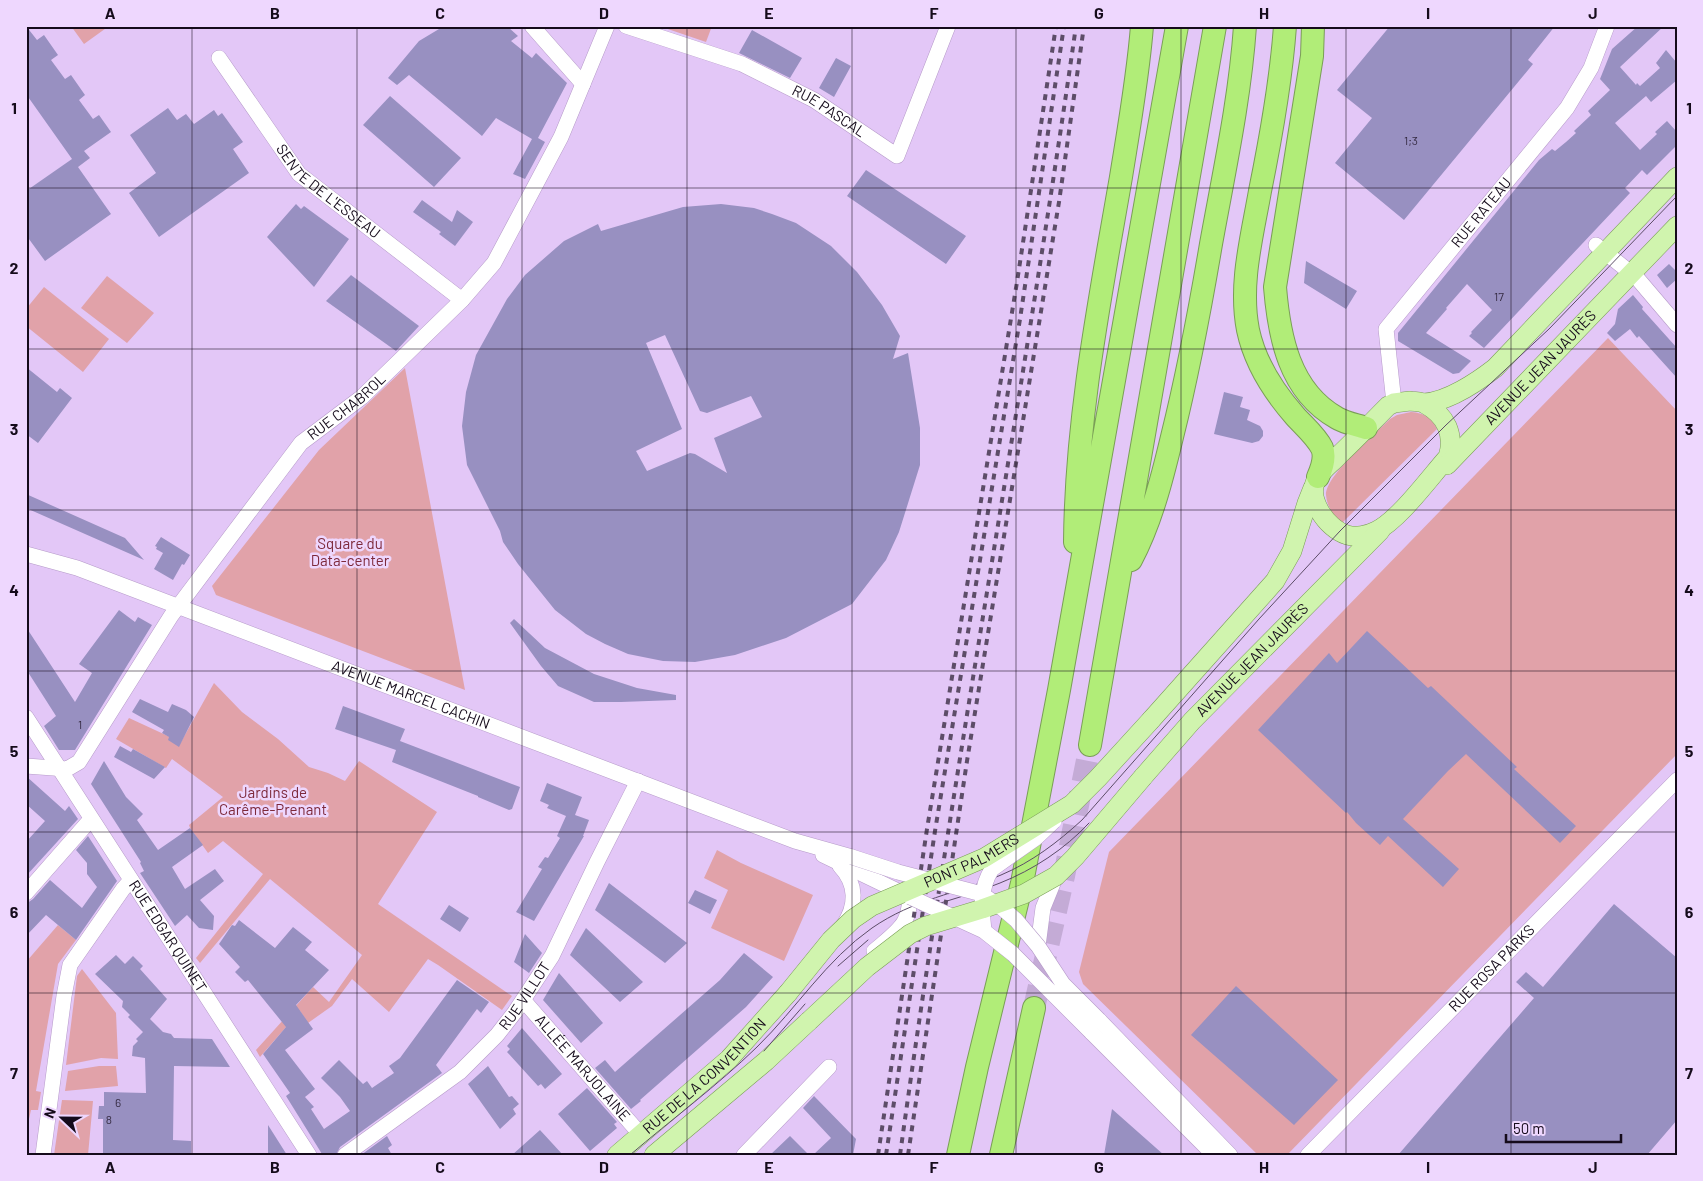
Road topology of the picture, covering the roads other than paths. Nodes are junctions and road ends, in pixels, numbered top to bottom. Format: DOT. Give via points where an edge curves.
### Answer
graph roads {
  1 [pos="532,26"];
  2 [pos="607,26"];
  3 [pos="626,26"];
  4 [pos="948,26"];
  5 [pos="1142,26"];
  6 [pos="1178,26"];
  7 [pos="1215,26"];
  8 [pos="1245,26"];
  9 [pos="1285,26"];
  10 [pos="1313,26"];
  11 [pos="1608,26"];
  12 [pos="219,58"];
  13 [pos="583,84"];
  14 [pos="1677,177"];
  15 [pos="1677,226"];
  16 [pos="1600,249"];
  17 [pos="1632,273"];
  18 [pos="462,300"];
  19 [pos="1677,325"];
  20 [pos="1394,403"];
  21 [pos="1424,403"];
  22 [pos="1366,428"];
  23 [pos="1316,480"];
  24 [pos="1403,508"];
  25 [pos="1386,525"];
  26 [pos="26,554"];
  27 [pos="1118,582"];
  28 [pos="1077,590"];
  29 [pos="178,606"];
  30 [pos="26,717"];
  31 [pos="1151,720"];
  32 [pos="1090,745"];
  33 [pos="26,766"];
  34 [pos="59,768"];
  35 [pos="1677,780"];
  36 [pos="638,781"];
  37 [pos="1072,804"];
  38 [pos="91,819"];
  39 [pos="845,865"];
  40 [pos="1056,876"];
  41 [pos="131,880"];
  42 [pos="932,880"];
  43 [pos="907,888"];
  44 [pos="26,893"];
  45 [pos="987,902"];
  46 [pos="953,917"];
  47 [pos="984,931"];
  48 [pos="834,937"];
  49 [pos="1038,946"];
  50 [pos="788,994"];
  51 [pos="524,1000"];
  52 [pos="1034,1008"];
  53 [pos="810,1021"];
  54 [pos="1095,1026"];
  55 [pos="829,1067"];
  56 [pos="640,1135"];
  57 [pos="43,1155"];
  58 [pos="309,1155"];
  59 [pos="345,1155"];
  60 [pos="617,1155"];
  61 [pos="654,1155"];
  62 [pos="744,1155"];
  63 [pos="958,1155"];
  64 [pos="1001,1155"];
  65 [pos="1214,1155"];
  66 [pos="1230,1155"];
  67 [pos="1308,1155"];
  1 -- 13 [label="street"];
  2 -- 13 [label="street, RUE CHABROL"];
  3 -- 4 [label="street, RUE PASCAL" via="742,64 814,100 897,156"];
  5 -- 28 [label="highway" via="1136,88 1081,427 1075,508"];
  6 -- 28 [label="highway"];
  7 -- 27 [label="highway"];
  8 -- 27 [label="highway" via="1242,71 1181,399 1150,512 1137,548"];
  9 -- 23 [label="highway" via="1282,65 1244,296 1248,331 1256,359 1270,385 1323,450 1322,468"];
  10 -- 22 [label="highway" via="1312,56 1275,287 1278,318 1285,352 1315,401 1338,418"];
  11 -- 20 [label="street, RUE RATEAU" via="1591,68 1567,108 1386,328"];
  12 -- 18 [label="street, SENTE DE L'ESSEAU" via="299,174"];
  13 -- 18 [label="street, RUE CHABROL" via="561,137 494,262"];
  14 -- 16 [label="main road"];
  15 -- 17 [label="main road, AVENUE JEAN JAURÈS"];
  16 -- 17 [label="street"];
  16 -- 21 [label="main road" via="1519,344 1483,378 1439,400"];
  17 -- 19 [label="street"];
  17 -- 24 [label="main road, AVENUE JEAN JAURÈS"];
  18 -- 29 [label="street, RUE CHABROL" via="362,397 301,443"];
  20 -- 21 [label="main road"];
  20 -- 22 [label="main road"];
  21 -- 24 [label="main road" via="1446,425 1452,439 1451,447 1448,457"];
  22 -- 23 [label="main road"];
  23 -- 25 [label="main road" via="1314,494 1320,512 1346,535 1357,536"];
  23 -- 31 [label="main road, AVENUE JEAN JAURÈS" via="1292,551 1275,581"];
  24 -- 25 [label="main road, AVENUE JEAN JAURÈS"];
  25 -- 40 [label="main road, AVENUE JEAN JAURÈS, bridge" via="1192,721"];
  26 -- 29 [label="street, AVENUE MARCEL CACHIN" via="77,568"];
  27 -- 32 [label="highway"];
  28 -- 63 [label="highway" via="1022,883"];
  29 -- 34 [label="street, RUE CHABROL" via="79,762 67,769"];
  29 -- 36 [label="street, AVENUE MARCEL CACHIN"];
  30 -- 34 [label="street, RUE EDGAR QUINET"];
  31 -- 37 [label="main road, PONT PALMERS, bridge"];
  33 -- 34 [label="street"];
  34 -- 38 [label="street, RUE EDGAR QUINET"];
  35 -- 67 [label="street, RUE ROSA PARKS"];
  36 -- 39 [label="street, AVENUE MARCEL CACHIN" via="795,841"];
  36 -- 51 [label="street, RUE VILLOT" via="552,956"];
  37 -- 42 [label="main road, PONT PALMERS, bridge" via="984,858"];
  37 -- 45 [label="street, bridge" via="1036,838 992,869 986,881"];
  38 -- 41 [label="street, RUE EDGAR QUINET"];
  38 -- 44 [label="street"];
  39 -- 43 [label="street, AVENUE MARCEL CACHIN"];
  39 -- 48 [label="street, bridge" via="854,900 847,920"];
  40 -- 45 [label="main road, AVENUE JEAN JAURÈS, bridge" via="1024,894"];
  40 -- 49 [label="street" via="1043,908"];
  41 -- 57 [label="street" via="70,965"];
  41 -- 58 [label="street, RUE EDGAR QUINET"];
  42 -- 43 [label="main road, PONT PALMERS, bridge"];
  42 -- 45 [label="street, bridge"];
  43 -- 46 [label="street, AVENUE MARCEL CACHIN, bridge"];
  43 -- 48 [label="main road, PONT PALMERS, bridge" via="872,906"];
  43 -- 53 [label="street, bridge" via="908,916 903,926 854,968"];
  45 -- 46 [label="main road, RUE DE LA CONVENTION, bridge"];
  45 -- 47 [label="street, bridge"];
  45 -- 49 [label="street, bridge" via="1016,920"];
  46 -- 47 [label="street, AVENUE MARCEL CACHIN, bridge"];
  46 -- 53 [label="main road, RUE DE LA CONVENTION, bridge" via="926,926 892,947"];
  47 -- 54 [label="street, AVENUE MARCEL CACHIN, bridge"];
  48 -- 50 [label="main road, PONT PALMERS, bridge"];
  49 -- 54 [label="street, bridge"];
  50 -- 56 [label="main road, RUE DE LA CONVENTION" via="730,1059"];
  51 -- 56 [label="street, ALLÉE MARJOLAINE"];
  51 -- 59 [label="street, RUE VILLOT" via="497,1035 460,1072"];
  52 -- 64 [label="highway"];
  53 -- 61 [label="main road, RUE DE LA CONVENTION"];
  54 -- 65 [label="street"];
  54 -- 66 [label="street"];
  55 -- 62 [label="street"];
  56 -- 60 [label="main road, RUE DE LA CONVENTION"];
}
